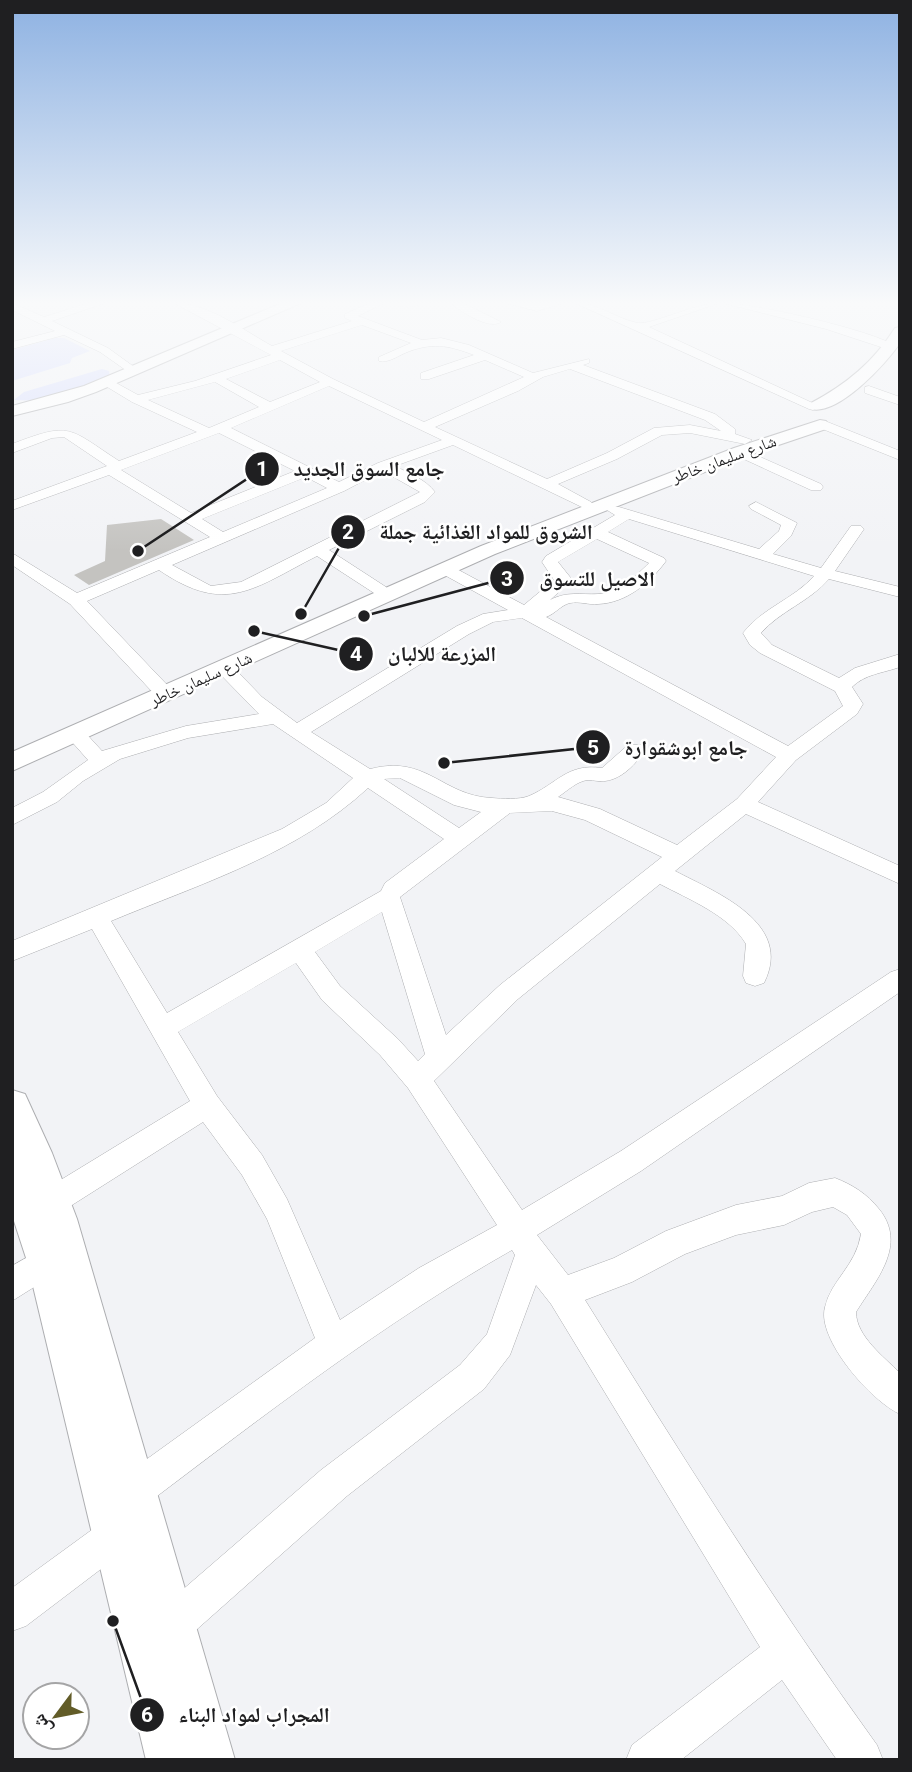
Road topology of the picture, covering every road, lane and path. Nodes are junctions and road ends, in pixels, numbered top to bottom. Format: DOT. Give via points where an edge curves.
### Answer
graph roads {
  1 [pos="85,386"];
  2 [pos="115,386"];
  3 [pos="188,386"];
  4 [pos="230,386"];
  5 [pos="320,386"];
  6 [pos="337,386"];
  7 [pos="518,386"];
  8 [pos="626,386"];
  9 [pos="751,386"];
  10 [pos="758,386"];
  11 [pos="854,386"];
  12 [pos="871,386"];
  13 [pos="28,390"];
  14 [pos="869,390"];
  15 [pos="136,400"];
  16 [pos="900,401"];
  17 [pos="854,404"];
  18 [pos="15,406"];
  19 [pos="269,407"];
  20 [pos="811,415"];
  21 [pos="842,418"];
  22 [pos="424,427"];
  23 [pos="214,430"];
  24 [pos="451,441"];
  25 [pos="739,443"];
  26 [pos="900,447"];
  27 [pos="12,449"];
  28 [pos="900,456"];
  29 [pos="383,466"];
  30 [pos="114,469"];
  31 [pos="306,472"];
  32 [pos="547,484"];
  33 [pos="816,487"];
  34 [pos="339,488"];
  35 [pos="593,505"];
  36 [pos="12,506"];
  37 [pos="756,506"];
  38 [pos="627,514"];
  39 [pos="189,519"];
  40 [pos="856,528"];
  41 [pos="597,533"];
  42 [pos="222,538"];
  43 [pos="318,550"];
  44 [pos="762,555"];
  45 [pos="12,558"];
  46 [pos="159,563"];
  47 [pos="445,569"];
  48 [pos="825,573"];
  49 [pos="380,590"];
  50 [pos="900,592"];
  51 [pos="76,600"];
  52 [pos="531,616"];
  53 [pos="896,666"];
  54 [pos="225,669"];
  55 [pos="842,687"];
  56 [pos="162,690"];
  57 [pos="274,718"];
  58 [pos="298,731"];
  59 [pos="75,734"];
  60 [pos="12,747"];
  61 [pos="635,750"];
  62 [pos="789,755"];
  63 [pos="100,761"];
  64 [pos="12,762"];
  65 [pos="367,777"];
  66 [pos="533,803"];
  67 [pos="507,804"];
  68 [pos="744,804"];
  69 [pos="12,817"];
  70 [pos="462,840"];
  71 [pos="677,855"];
  72 [pos="657,872"];
  73 [pos="900,876"];
  74 [pos="389,897"];
  75 [pos="97,917"];
  76 [pos="300,950"];
  77 [pos="12,951"];
  78 [pos="755,976"];
  79 [pos="900,979"];
  80 [pos="163,1028"];
  81 [pos="429,1068"];
  82 [pos="207,1105"];
  83 [pos="12,1106"];
  84 [pos="12,1156"];
  85 [pos="51,1202"];
  86 [pos="524,1242"];
  87 [pos="30,1273"];
  88 [pos="562,1293"];
  89 [pos="332,1344"];
  90 [pos="900,1397"];
  91 [pos="135,1490"];
  92 [pos="117,1534"];
  93 [pos="12,1612"];
  94 [pos="172,1625"];
  95 [pos="786,1652"];
  96 [pos="173,1760"];
  97 [pos="208,1760"];
  98 [pos="647,1760"];
  99 [pos="862,1760"];
  1 -- 18 [label="main road" via="62,399"];
  2 -- 15 [label="street"];
  3 -- 15 [label="street"];
  4 -- 19 [label="street"];
  5 -- 19 [label="street"];
  6 -- 22 [label="street"];
  7 -- 22 [label="street"];
  8 -- 25 [label="street" via="710,417"];
  9 -- 20 [label="street"];
  10 -- 20 [label="street"];
  11 -- 20 [label="main road, شارع سليمان خاطر"];
  12 -- 14 [label="main road"];
  13 -- 18 [label="main road"];
  14 -- 16 [label="street"];
  14 -- 17 [label="main road"];
  15 -- 23 [label="street"];
  19 -- 23 [label="street"];
  20 -- 21 [label="main road" via="835,424"];
  20 -- 25 [label="main road, شارع سليمان خاطر"];
  20 -- 28 [label="street"];
  21 -- 26 [label="street"];
  22 -- 24 [label="street"];
  23 -- 30 [label="street"];
  23 -- 31 [label="street"];
  24 -- 29 [label="street"];
  24 -- 32 [label="street"];
  25 -- 32 [label="street" via="690,429 659,431"];
  25 -- 33 [label="street"];
  25 -- 35 [label="main road, شارع سليمان خاطر"];
  27 -- 30 [label="street" via="50,434 67,433"];
  29 -- 34 [label="street"];
  29 -- 43 [label="street" via="428,492"];
  30 -- 36 [label="street"];
  30 -- 39 [label="street"];
  31 -- 34 [label="street"];
  31 -- 39 [label="street"];
  32 -- 35 [label="street"];
  34 -- 42 [label="street"];
  35 -- 38 [label="street"];
  35 -- 47 [label="main road, شارع سليمان خاطر"];
  35 -- 49 [label="main road, شارع سليمان خاطر" via="488,543"];
  37 -- 44 [label="street" via="789,523 786,533"];
  38 -- 41 [label="street"];
  38 -- 44 [label="street"];
  39 -- 42 [label="street"];
  40 -- 48 [label="street"];
  41 -- 52 [label="street" via="552,559 562,582"];
  41 -- 52 [label="street" via="658,561 617,595 568,597"];
  42 -- 46 [label="street"];
  43 -- 46 [label="street" via="222,592 198,588"];
  43 -- 49 [label="street"];
  44 -- 48 [label="street"];
  45 -- 51 [label="street"];
  46 -- 51 [label="street"];
  47 -- 52 [label="street"];
  47 -- 54 [label="main road, شارع سليمان خاطر"];
  48 -- 50 [label="street"];
  48 -- 55 [label="street" via="803,596 752,633 766,649"];
  49 -- 56 [label="main road, شارع سليمان خاطر"];
  51 -- 56 [label="street"];
  52 -- 58 [label="street" via="477,622"];
  52 -- 62 [label="street"];
  53 -- 55 [label="street" via="854,673"];
  54 -- 56 [label="main road, شارع سليمان خاطر"];
  54 -- 57 [label="street" via="242,691"];
  55 -- 62 [label="street" via="854,704 850,710"];
  56 -- 59 [label="main road, شارع سليمان خاطر"];
  56 -- 60 [label="main road, شارع سليمان خاطر"];
  57 -- 58 [label="street"];
  57 -- 63 [label="street" via="186,732"];
  58 -- 65 [label="street"];
  59 -- 63 [label="street"];
  59 -- 64 [label="main road, شارع سليمان خاطر"];
  61 -- 66 [label="street" via="614,771 572,778"];
  62 -- 68 [label="street"];
  63 -- 69 [label="street" via="50,797"];
  65 -- 67 [label="street" via="403,769 461,799"];
  65 -- 70 [label="street"];
  65 -- 75 [label="street" via="333,808 290,835"];
  66 -- 67 [label="street"];
  66 -- 71 [label="street" via="563,805"];
  67 -- 70 [label="street"];
  68 -- 71 [label="street"];
  68 -- 73 [label="street"];
  70 -- 74 [label="street"];
  71 -- 72 [label="street"];
  72 -- 78 [label="street" via="731,914 750,930 759,946"];
  72 -- 81 [label="street" via="509,992"];
  74 -- 76 [label="street"];
  74 -- 81 [label="street"];
  75 -- 77 [label="street"];
  75 -- 80 [label="street"];
  76 -- 80 [label="street"];
  76 -- 81 [label="street" via="356,1020 389,1047"];
  79 -- 86 [label="street"];
  80 -- 82 [label="street"];
  81 -- 86 [label="street"];
  82 -- 85 [label="street"];
  82 -- 89 [label="street" via="252,1165 277,1209"];
  83 -- 85 [label="main road"];
  84 -- 87 [label="main road"];
  85 -- 91 [label="main road"];
  86 -- 88 [label="street"];
  86 -- 89 [label="street" via="429,1279"];
  86 -- 94 [label="street" via="499,1344 489,1359 334,1483"];
  87 -- 92 [label="main road"];
  88 -- 90 [label="street" via="621,1271 677,1242 835,1192 857,1205 877,1230 873,1257 840,1308 840,1326 861,1357"];
  88 -- 95 [label="street"];
  89 -- 91 [label="street"];
  91 -- 94 [label="main road"];
  92 -- 93 [label="street"];
  92 -- 96 [label="main road"];
  94 -- 97 [label="main road"];
  95 -- 98 [label="street"];
  95 -- 99 [label="street"];
}
